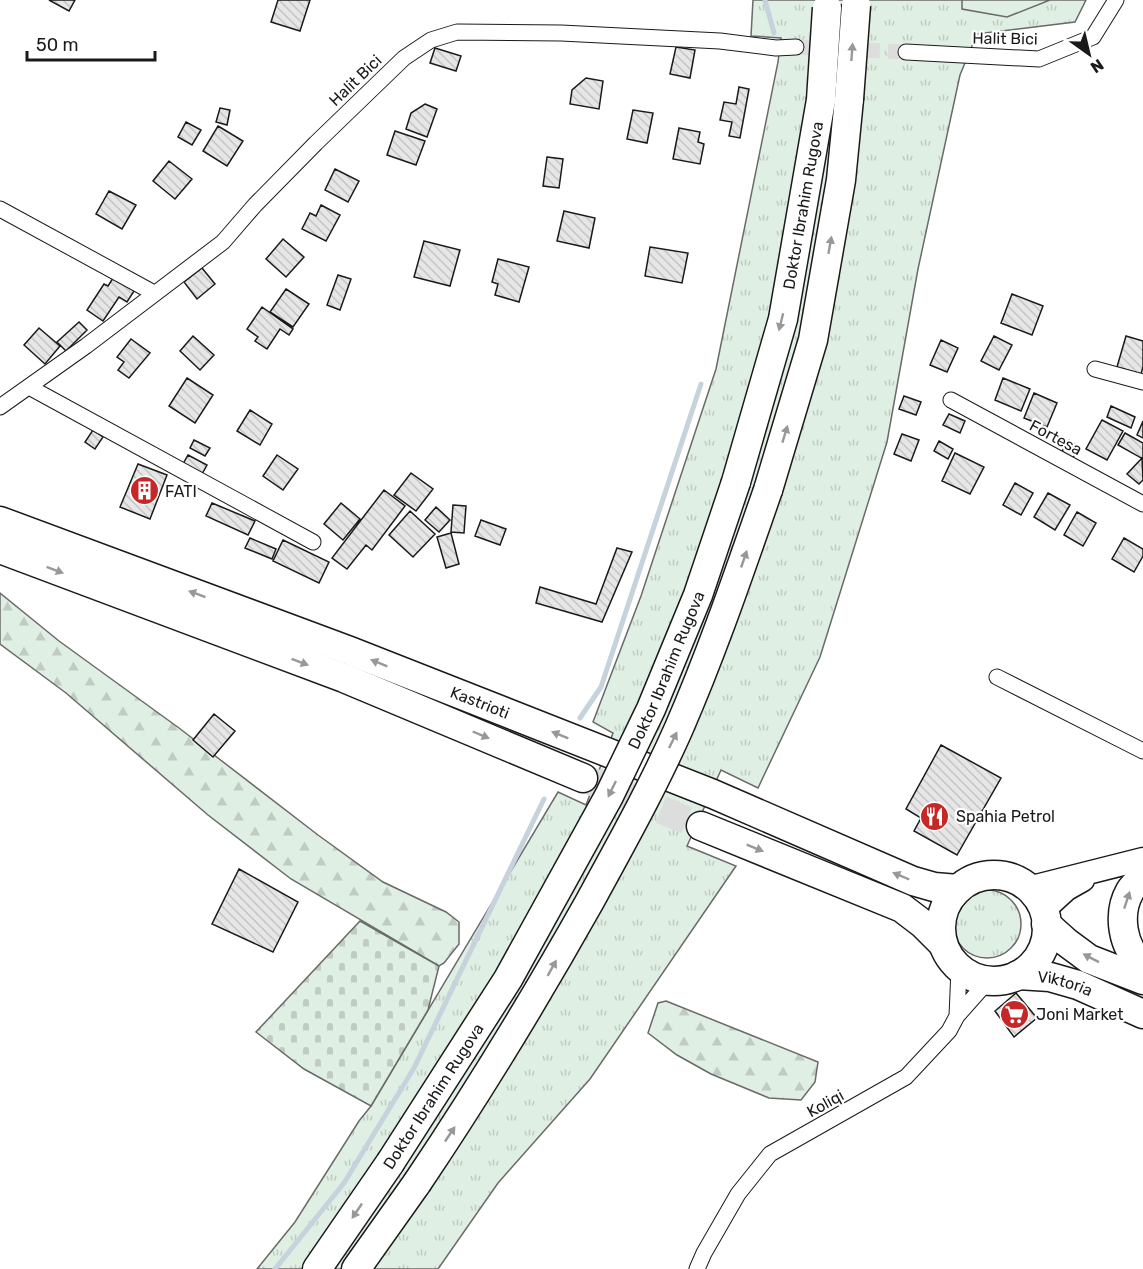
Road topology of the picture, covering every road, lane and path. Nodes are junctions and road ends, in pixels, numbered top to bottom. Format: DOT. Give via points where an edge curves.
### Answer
graph roads {
  1 [pos="1116,0"];
  2 [pos="856,3"];
  3 [pos="827,4"];
  4 [pos="796,47"];
  5 [pos="906,52"];
  6 [pos="0,209"];
  7 [pos="154,293"];
  8 [pos="1095,369"];
  9 [pos="1143,382"];
  10 [pos="29,387"];
  11 [pos="951,400"];
  12 [pos="0,407"];
  13 [pos="1143,504"];
  14 [pos="0,521"];
  15 [pos="313,542"];
  16 [pos="0,549"];
  17 [pos="997,677"];
  18 [pos="1143,751"];
  19 [pos="583,777"];
  20 [pos="701,826"];
  21 [pos="1143,859"];
  22 [pos="1143,877"];
  23 [pos="957,889"];
  24 [pos="1039,907"];
  25 [pos="942,943"];
  26 [pos="1143,964"];
  27 [pos="959,969"];
  28 [pos="1018,975"];
  29 [pos="1143,980"];
  30 [pos="988,981"];
  31 [pos="1143,1014"];
  32 [pos="957,1016"];
  33 [pos="317,1269"];
  34 [pos="356,1269"];
  35 [pos="697,1269"];
  1 -- 5 [label="street, Halit Bici" via="1093,37 1039,59"];
  34 -- 2 [label="highway, Doktor Ibrahim Rugova, one-way, bridge" via="474,1099 542,988 628,832 679,728 728,604 768,490 813,340 841,180"];
  3 -- 33 [label="highway, Doktor Ibrahim Rugova, one-way, bridge" via="821,99 783,319 736,482 698,595 651,709 609,796 508,979"];
  4 -- 7 [label="street, Halit Bici" via="561,33 457,32 431,40 404,58 324,135 223,242"];
  6 -- 7 [label="street"];
  7 -- 10 [label="street, Halit Bici"];
  8 -- 9 [label="street"];
  10 -- 12 [label="street, Halit Bici"];
  10 -- 15 [label="street"];
  11 -- 13 [label="street, Fortesa"];
  23 -- 14 [label="highway, Kastrioti, one-way" via="913,881 713,794 350,651"];
  16 -- 19 [label="highway, Kastrioti, one-way" via="344,678"];
  17 -- 18 [label="street"];
  20 -- 25 [label="highway, one-way" via="902,908"];
  21 -- 24 [label="street" via="1100,871"];
  26 -- 22 [label="highway, one-way" via="1131,950 1122,921 1130,890"];
  23 -- 24 [label="highway" via="971,880 994,875 1012,879"];
  23 -- 25 [label="highway" via="942,914"];
  24 -- 28 [label="highway" via="1046,939 1031,966"];
  29 -- 24 [label="highway, Viktoria, one-way" via="1089,959 1066,942"];
  25 -- 27 [label="highway"];
  27 -- 30 [label="highway"];
  27 -- 32 [label="street"];
  28 -- 30 [label="highway"];
  28 -- 31 [label="highway, Viktoria" via="1050,977 1078,985"];
  30 -- 32 [label="street, Koliqi"];
  32 -- 35 [label="street, Koliqi" via="949,1031 906,1077 770,1154 738,1194"];
}
